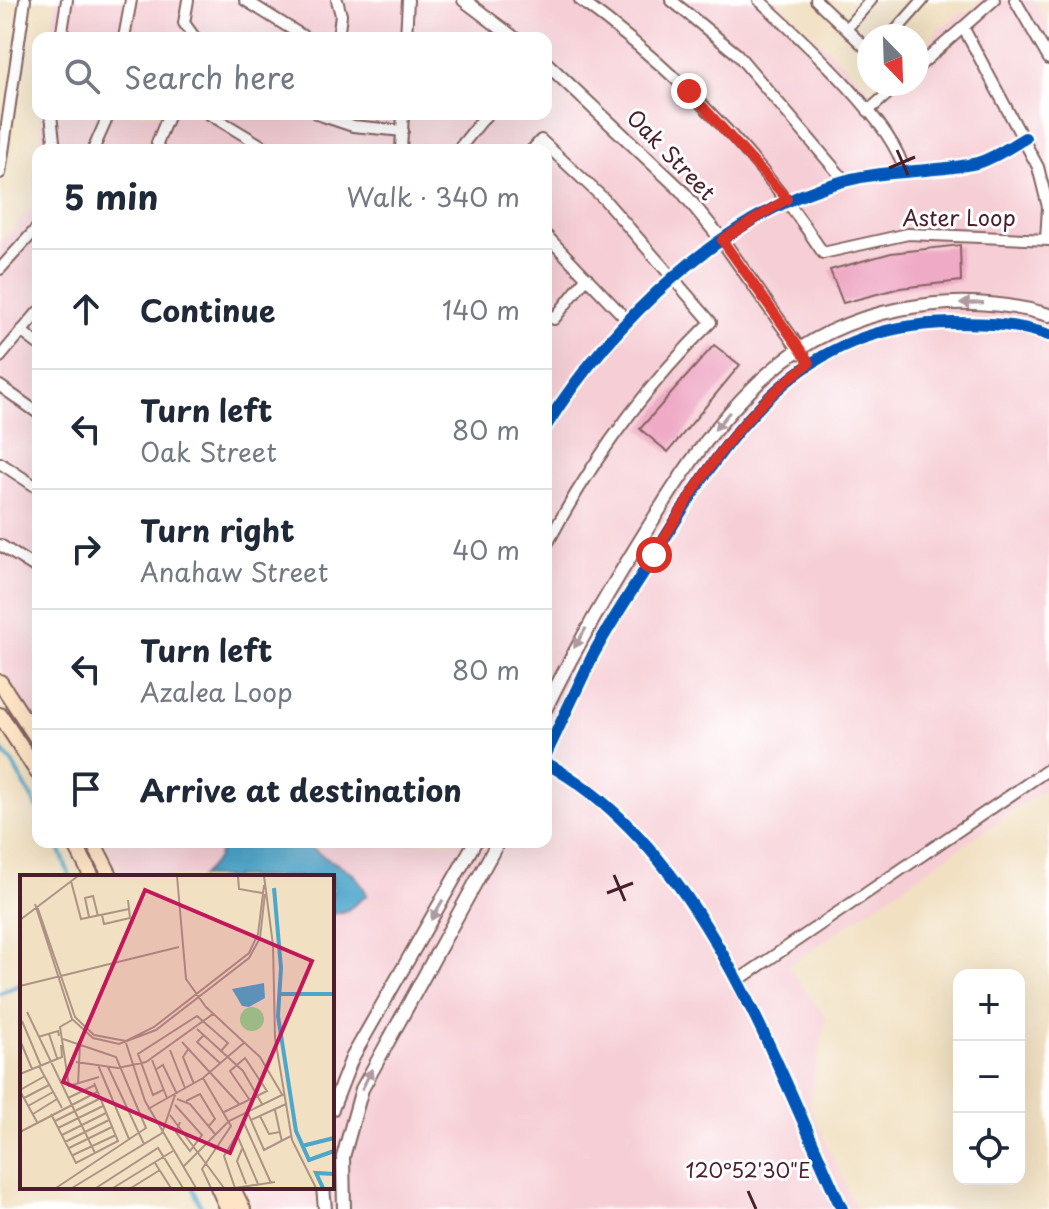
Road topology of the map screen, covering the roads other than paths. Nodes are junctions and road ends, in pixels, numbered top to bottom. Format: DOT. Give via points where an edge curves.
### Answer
graph roads {
  1 [pos="25,0"];
  2 [pos="67,0"];
  3 [pos="131,0"];
  4 [pos="188,0"];
  5 [pos="245,0"];
  6 [pos="337,0"];
  7 [pos="408,0"];
  8 [pos="464,0"];
  9 [pos="580,0"];
  10 [pos="671,0"];
  11 [pos="759,0"];
  12 [pos="816,0"];
  13 [pos="871,0"];
  14 [pos="923,0"];
  15 [pos="994,0"];
  16 [pos="1015,0"];
  17 [pos="902,24"];
  18 [pos="963,27"];
  19 [pos="846,29"];
  20 [pos="62,32"];
  21 [pos="125,32"];
  22 [pos="191,32"];
  23 [pos="296,32"];
  24 [pos="339,32"];
  25 [pos="406,32"];
  26 [pos="506,32"];
  27 [pos="857,40"];
  28 [pos="929,57"];
  29 [pos="1049,59"];
  30 [pos="552,68"];
  31 [pos="885,96"];
  32 [pos="868,111"];
  33 [pos="4,114"];
  34 [pos="52,120"];
  35 [pos="106,120"];
  36 [pos="167,120"];
  37 [pos="219,120"];
  38 [pos="335,120"];
  39 [pos="403,120"];
  40 [pos="482,120"];
  41 [pos="403,131"];
  42 [pos="1025,138"];
  43 [pos="54,144"];
  44 [pos="96,144"];
  45 [pos="157,144"];
  46 [pos="259,144"];
  47 [pos="402,144"];
  48 [pos="463,144"];
  49 [pos="552,150"];
  50 [pos="904,171"];
  51 [pos="0,173"];
  52 [pos="845,181"];
  53 [pos="787,199"];
  54 [pos="32,233"];
  55 [pos="722,240"];
  56 [pos="1047,240"];
  57 [pos="552,241"];
  58 [pos="1,265"];
  59 [pos="587,277"];
  60 [pos="673,278"];
  61 [pos="1049,315"];
  62 [pos="552,317"];
  63 [pos="32,319"];
  64 [pos="628,321"];
  65 [pos="21,331"];
  66 [pos="1049,335"];
  67 [pos="32,339"];
  68 [pos="799,349"];
  69 [pos="0,357"];
  70 [pos="810,363"];
  71 [pos="0,386"];
  72 [pos="32,409"];
  73 [pos="552,409"];
  74 [pos="0,463"];
  75 [pos="32,484"];
  76 [pos="552,535"];
  77 [pos="0,545"];
  78 [pos="32,565"];
  79 [pos="0,682"];
  80 [pos="552,695"];
  81 [pos="0,715"];
  82 [pos="32,731"];
  83 [pos="552,741"];
  84 [pos="32,764"];
  85 [pos="552,768"];
  86 [pos="1049,769"];
  87 [pos="77,848"];
  88 [pos="96,848"];
  89 [pos="472,848"];
  90 [pos="495,848"];
  91 [pos="91,875"];
  92 [pos="110,875"];
  93 [pos="737,981"];
  94 [pos="334,1104"];
  95 [pos="219,1189"];
  96 [pos="233,1189"];
  97 [pos="323,1189"];
  98 [pos="228,1209"];
  99 [pos="243,1209"];
  100 [pos="325,1209"];
  101 [pos="344,1209"];
  102 [pos="842,1209"];
  1 -- 33 [label="street"];
  2 -- 20 [label="street"];
  3 -- 21 [label="street"];
  4 -- 22 [label="street" via="184,23"];
  5 -- 23 [label="street"];
  6 -- 24 [label="street"];
  7 -- 25 [label="street"];
  8 -- 26 [label="street"];
  9 -- 53 [label="street" via="689,91"];
  10 -- 52 [label="street" via="737,54"];
  11 -- 32 [label="street"];
  12 -- 19 [label="street"];
  13 -- 19 [label="street"];
  14 -- 17 [label="street"];
  15 -- 18 [label="street"];
  16 -- 29 [label="street"];
  18 -- 28 [label="street"];
  18 -- 42 [label="street"];
  19 -- 27 [label="street"];
  30 -- 55 [label="street, Oak Street" via="637,146"];
  31 -- 32 [label="street"];
  32 -- 50 [label="street" via="901,157"];
  33 -- 51 [label="street" via="6,148"];
  34 -- 43 [label="street"];
  35 -- 44 [label="street"];
  36 -- 45 [label="street"];
  37 -- 46 [label="street"];
  38 -- 41 [label="street"];
  39 -- 41 [label="street"];
  40 -- 48 [label="street"];
  41 -- 47 [label="street"];
  42 -- 50 [label="street" via="979,163"];
  42 -- 56 [label="street" via="1048,207"];
  49 -- 60 [label="street" via="604,199"];
  50 -- 52 [label="street"];
  52 -- 53 [label="street"];
  53 -- 55 [label="street"];
  53 -- 56 [label="street, Aster Loop" via="823,253 908,234"];
  54 -- 58 [label="street"];
  55 -- 60 [label="street"];
  55 -- 68 [label="street, Oak Street"];
  57 -- 59 [label="street"];
  59 -- 62 [label="street"];
  59 -- 64 [label="street"];
  60 -- 64 [label="street"];
  60 -- 76 [label="street" via="711,322 668,365 615,434"];
  61 -- 68 [label="street, one-way" via="987,302 931,304 869,317"];
  63 -- 65 [label="street"];
  64 -- 73 [label="street"];
  65 -- 67 [label="street"];
  65 -- 69 [label="street"];
  66 -- 70 [label="street" via="988,323 934,323 875,335"];
  68 -- 70 [label="street, Oak Street"];
  68 -- 80 [label="street, one-way" via="741,399 670,490 574,649"];
  70 -- 83 [label="street" via="753,410 721,449 594,653"];
  71 -- 72 [label="street"];
  74 -- 75 [label="street"];
  77 -- 78 [label="street"];
  79 -- 82 [label="main road"];
  81 -- 84 [label="main road"];
  85 -- 93 [label="street" via="630,827 668,873"];
  86 -- 93 [label="street"];
  87 -- 91 [label="main road"];
  88 -- 92 [label="main road"];
  89 -- 94 [label="street, one-way" via="352,1058"];
  101 -- 90 [label="street, one-way" via="343,1157 362,1089"];
  93 -- 102 [label="street"];
  95 -- 98 [label="main road"];
  96 -- 99 [label="main road"];
  97 -- 100 [label="street"];
}
